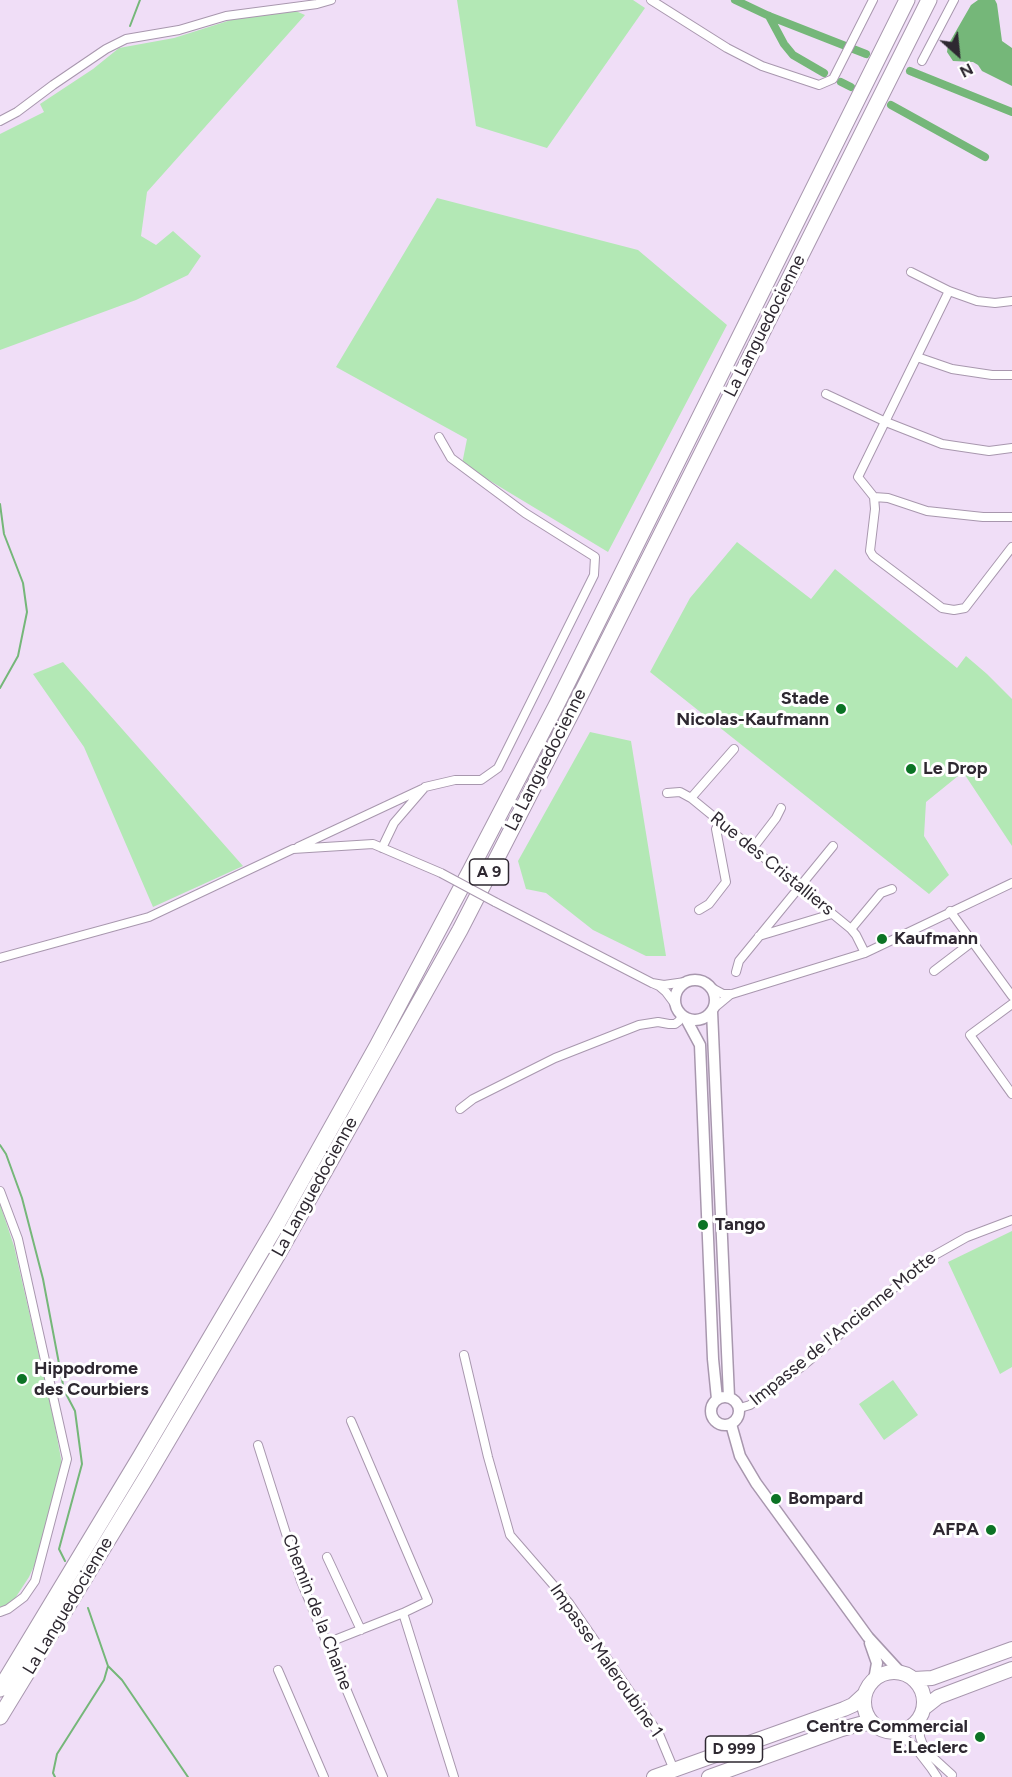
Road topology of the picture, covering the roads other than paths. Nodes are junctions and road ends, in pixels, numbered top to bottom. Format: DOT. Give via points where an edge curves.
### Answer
graph roads {
  1 [pos="331,0"];
  2 [pos="651,0"];
  3 [pos="873,0"];
  4 [pos="907,0"];
  5 [pos="928,0"];
  6 [pos="954,0"];
  7 [pos="922,61"];
  8 [pos="0,122"];
  9 [pos="911,272"];
  10 [pos="949,291"];
  11 [pos="1012,301"];
  12 [pos="917,357"];
  13 [pos="1012,375"];
  14 [pos="826,394"];
  15 [pos="886,422"];
  16 [pos="439,437"];
  17 [pos="1012,448"];
  18 [pos="874,497"];
  19 [pos="1012,517"];
  20 [pos="1012,548"];
  21 [pos="734,749"];
  22 [pos="425,787"];
  23 [pos="667,793"];
  24 [pos="691,798"];
  25 [pos="781,808"];
  26 [pos="720,822"];
  27 [pos="833,846"];
  28 [pos="382,848"];
  29 [pos="753,848"];
  30 [pos="293,849"];
  31 [pos="1012,883"];
  32 [pos="799,887"];
  33 [pos="892,889"];
  34 [pos="699,910"];
  35 [pos="950,911"];
  36 [pos="832,914"];
  37 [pos="851,929"];
  38 [pos="759,936"];
  39 [pos="972,942"];
  40 [pos="865,953"];
  41 [pos="0,958"];
  42 [pos="934,971"];
  43 [pos="736,972"];
  44 [pos="685,982"];
  45 [pos="652,983"];
  46 [pos="710,987"];
  47 [pos="732,994"];
  48 [pos="1012,996"];
  49 [pos="675,1004"];
  50 [pos="1012,1004"];
  51 [pos="712,1010"];
  52 [pos="683,1017"];
  53 [pos="1012,1094"];
  54 [pos="460,1109"];
  55 [pos="0,1191"];
  56 [pos="1012,1220"];
  57 [pos="464,1355"];
  58 [pos="729,1397"];
  59 [pos="717,1399"];
  60 [pos="740,1408"];
  61 [pos="351,1421"];
  62 [pos="731,1424"];
  63 [pos="258,1445"];
  64 [pos="327,1557"];
  65 [pos="0,1612"];
  66 [pos="403,1613"];
  67 [pos="361,1630"];
  68 [pos="868,1637"];
  69 [pos="327,1643"];
  70 [pos="1012,1649"];
  71 [pos="1012,1669"];
  72 [pos="278,1670"];
  73 [pos="900,1672"];
  74 [pos="914,1679"];
  75 [pos="874,1680"];
  76 [pos="0,1689"];
  77 [pos="865,1694"];
  78 [pos="921,1713"];
  79 [pos="0,1717"];
  80 [pos="873,1723"];
  81 [pos="895,1731"];
  82 [pos="674,1770"];
  83 [pos="953,1776"];
  84 [pos="324,1777"];
  85 [pos="383,1777"];
  86 [pos="454,1777"];
  87 [pos="654,1777"];
  88 [pos="709,1777"];
  89 [pos="937,1777"];
  1 -- 8 [label="street" via="226,16 179,30 126,39"];
  2 -- 3 [label="street" via="762,66 819,85 833,79"];
  4 -- 76 [label="highway, La Languedocienne / A 9" via="562,694 410,984 273,1231"];
  5 -- 79 [label="highway, La Languedocienne / A 9" via="460,930 277,1256"];
  6 -- 7 [label="street"];
  9 -- 10 [label="street"];
  10 -- 11 [label="street" via="977,301"];
  10 -- 12 [label="street"];
  12 -- 13 [label="street" via="952,369"];
  12 -- 15 [label="street"];
  14 -- 15 [label="street"];
  15 -- 17 [label="street" via="942,444 989,451"];
  15 -- 18 [label="street" via="858,477"];
  16 -- 22 [label="street" via="451,458 525,513 595,557 594,575 498,768 481,780 455,780"];
  18 -- 19 [label="street" via="927,511"];
  18 -- 20 [label="street" via="870,551 873,556 942,608 965,608"];
  21 -- 24 [label="street"];
  22 -- 28 [label="street" via="394,823"];
  22 -- 30 [label="street"];
  23 -- 24 [label="street, Rue des Cristalliers" via="680,792"];
  24 -- 26 [label="street, Rue des Cristalliers"];
  25 -- 29 [label="street"];
  26 -- 29 [label="street, Rue des Cristalliers"];
  26 -- 34 [label="street" via="716,829 726,882 709,904"];
  27 -- 32 [label="street"];
  28 -- 30 [label="street" via="373,844"];
  28 -- 45 [label="street, bridge" via="441,873"];
  29 -- 32 [label="street, Rue des Cristalliers"];
  30 -- 41 [label="street" via="149,917"];
  31 -- 35 [label="street"];
  32 -- 36 [label="street, Rue des Cristalliers"];
  32 -- 38 [label="street"];
  33 -- 37 [label="street" via="881,893"];
  35 -- 39 [label="street"];
  35 -- 40 [label="street"];
  36 -- 37 [label="street, Rue des Cristalliers"];
  36 -- 38 [label="street"];
  37 -- 40 [label="street, Rue des Cristalliers"];
  38 -- 43 [label="street" via="739,961"];
  39 -- 42 [label="street"];
  39 -- 48 [label="street"];
  40 -- 47 [label="street"];
  44 -- 45 [label="street"];
  44 -- 46 [label="street" via="699,980"];
  44 -- 49 [label="street" via="677,989"];
  45 -- 49 [label="street"];
  46 -- 47 [label="street"];
  46 -- 51 [label="street" via="715,998"];
  47 -- 51 [label="street"];
  49 -- 52 [label="street"];
  50 -- 53 [label="street" via="970,1035"];
  51 -- 52 [label="street" via="699,1020"];
  51 -- 58 [label="street"];
  52 -- 54 [label="street" via="675,1024 639,1025 555,1058"];
  52 -- 59 [label="street" via="700,1045"];
  55 -- 65 [label="street" via="18,1239 67,1460 35,1581 24,1598"];
  56 -- 60 [label="street, Impasse de l'Ancienne Motte" via="967,1237 928,1259 804,1365 750,1405"];
  57 -- 82 [label="street, Impasse Maleroubine 1" via="510,1535 569,1603 659,1734"];
  58 -- 59 [label="street"];
  58 -- 60 [label="street"];
  59 -- 62 [label="street" via="712,1416 717,1423"];
  60 -- 62 [label="street" via="738,1418"];
  61 -- 66 [label="street" via="428,1601"];
  62 -- 68 [label="street" via="740,1456 756,1483"];
  63 -- 69 [label="street, Chemin de la Chaine" via="301,1581"];
  64 -- 67 [label="street"];
  66 -- 67 [label="street"];
  66 -- 86 [label="street"];
  67 -- 69 [label="street"];
  68 -- 73 [label="street"];
  68 -- 75 [label="street" via="877,1663"];
  69 -- 85 [label="street, Chemin de la Chaine"];
  70 -- 74 [label="main road" via="932,1678"];
  71 -- 78 [label="main road" via="938,1696"];
  72 -- 84 [label="street"];
  73 -- 74 [label="main road"];
  73 -- 75 [label="main road" via="886,1673"];
  74 -- 78 [label="main road" via="924,1698"];
  75 -- 77 [label="main road"];
  77 -- 80 [label="main road" via="865,1709"];
  77 -- 82 [label="main road, D 999" via="844,1709"];
  78 -- 81 [label="main road" via="910,1727"];
  78 -- 83 [label="street" via="923,1745"];
  80 -- 81 [label="main road"];
  80 -- 88 [label="main road, D 999" via="842,1729"];
  81 -- 89 [label="street" via="914,1746"];
  82 -- 87 [label="main road, D 999"];
}
